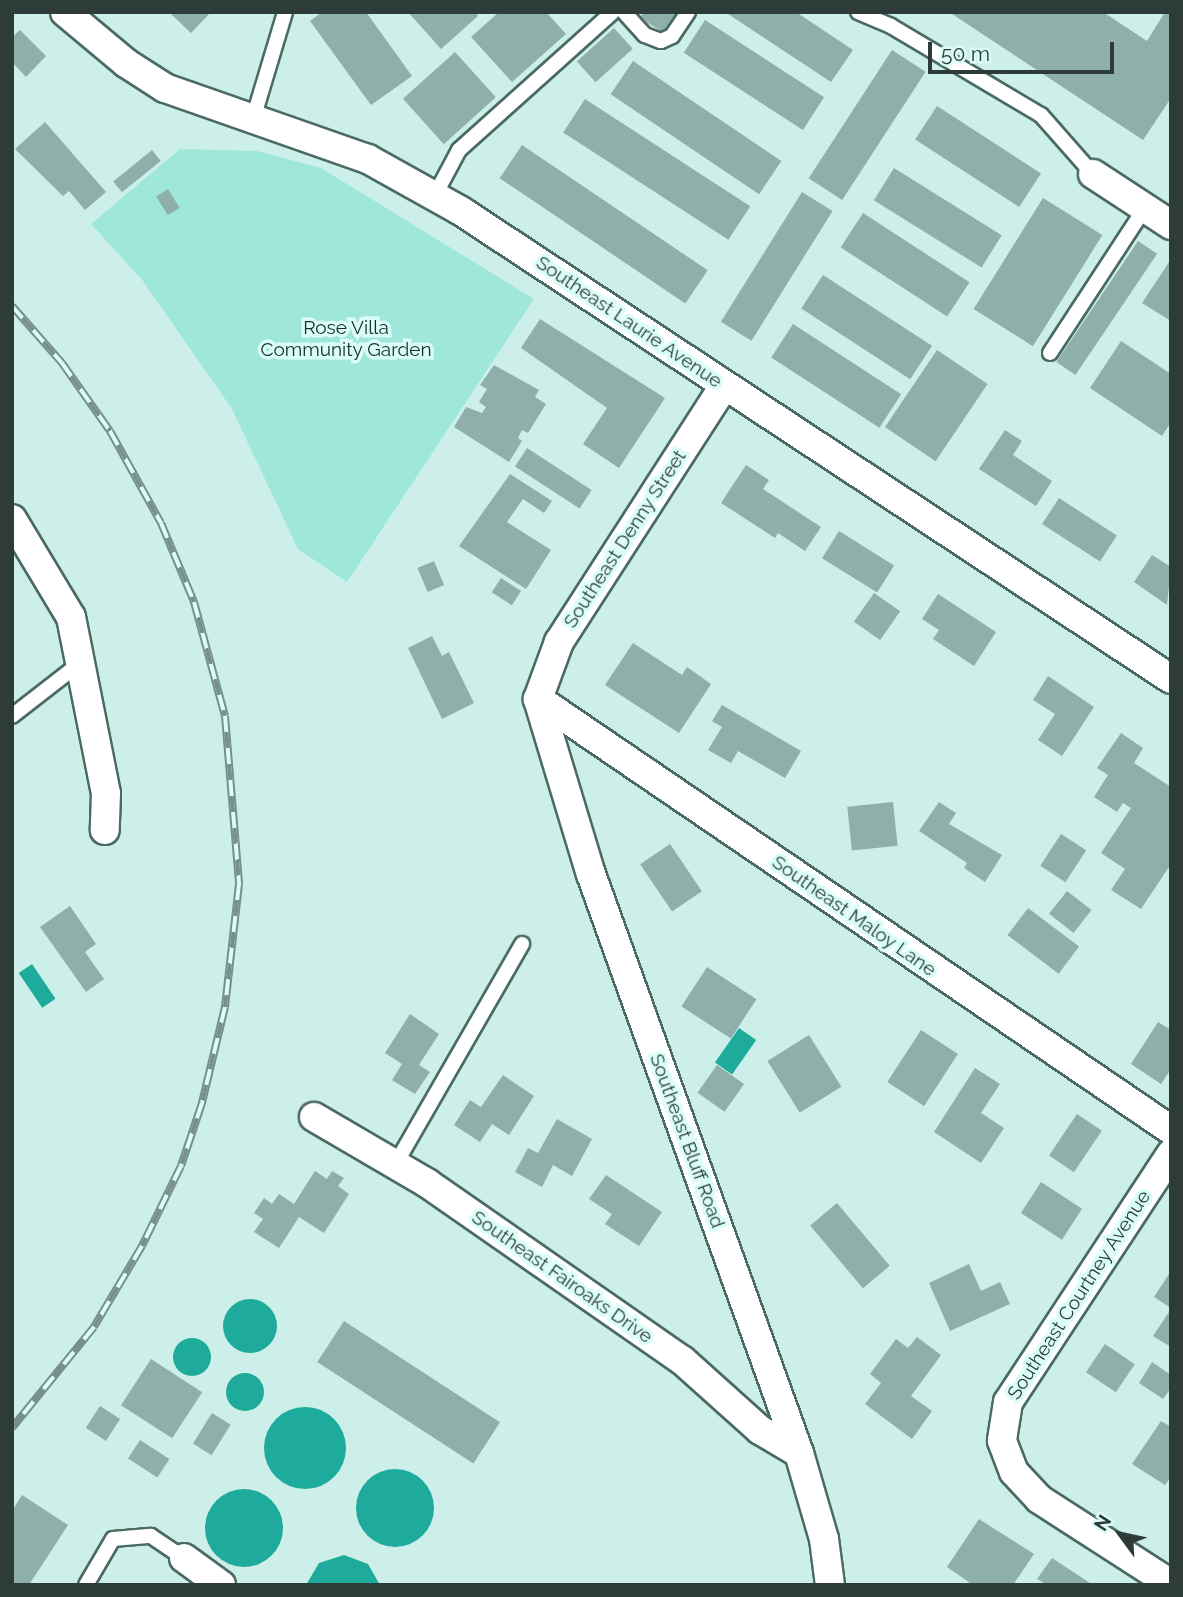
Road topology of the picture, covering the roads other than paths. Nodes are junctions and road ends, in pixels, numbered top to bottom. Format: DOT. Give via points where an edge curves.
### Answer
graph roads {
  1 [pos="65,12"];
  2 [pos="285,12"];
  3 [pos="613,12"];
  4 [pos="624,12"];
  5 [pos="688,12"];
  6 [pos="858,12"];
  7 [pos="253,119"];
  8 [pos="1093,174"];
  9 [pos="435,195"];
  10 [pos="1145,208"];
  11 [pos="1171,225"];
  12 [pos="1050,353"];
  13 [pos="724,386"];
  14 [pos="14,525"];
  15 [pos="80,663"];
  16 [pos="1171,679"];
  17 [pos="538,699"];
  18 [pos="12,716"];
  19 [pos="104,830"];
  20 [pos="522,944"];
  21 [pos="314,1117"];
  22 [pos="1171,1130"];
  23 [pos="1171,1154"];
  24 [pos="395,1165"];
  25 [pos="799,1453"];
  26 [pos="184,1558"];
  27 [pos="1171,1584"];
  28 [pos="86,1585"];
  29 [pos="221,1585"];
  30 [pos="830,1585"];
  1 -- 7 [label="street, Southeast Laurie Avenue" via="126,63 166,88"];
  2 -- 7 [label="lane"];
  3 -- 9 [label="lane" via="460,150"];
  4 -- 5 [label="lane" via="645,35 661,41 672,36"];
  6 -- 8 [label="lane" via="891,26 1041,116"];
  7 -- 9 [label="street, Southeast Laurie Avenue" via="369,159"];
  8 -- 10 [label="street"];
  9 -- 13 [label="street, Southeast Laurie Avenue"];
  10 -- 11 [label="street"];
  10 -- 12 [label="lane"];
  13 -- 16 [label="street, Southeast Laurie Avenue"];
  13 -- 17 [label="street, Southeast Denny Street" via="559,642"];
  14 -- 15 [label="street" via="71,617"];
  15 -- 18 [label="lane"];
  15 -- 19 [label="street" via="106,793"];
  17 -- 22 [label="street, Southeast Maloy Lane"];
  17 -- 25 [label="street, Southeast Bluff Road" via="591,874"];
  20 -- 24 [label="lane"];
  21 -- 24 [label="street, Southeast Fairoaks Drive"];
  23 -- 27 [label="street, Southeast Courtney Avenue" via="1008,1402 1002,1441 1014,1472 1039,1499"];
  24 -- 25 [label="street, Southeast Fairoaks Drive" via="682,1360 761,1430"];
  25 -- 30 [label="street, Southeast Bluff Road" via="824,1539"];
  26 -- 28 [label="lane" via="150,1536 113,1539"];
  26 -- 29 [label="street"];
}
